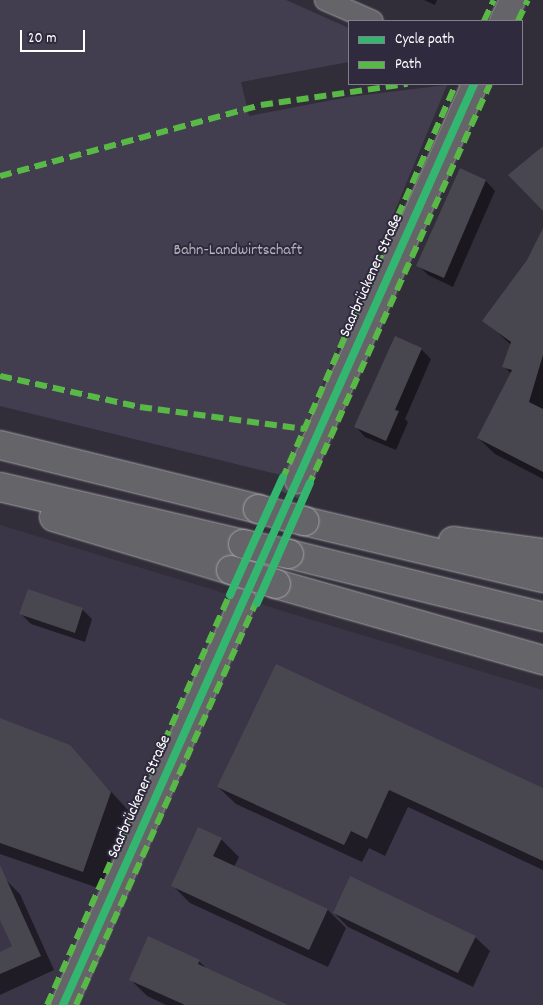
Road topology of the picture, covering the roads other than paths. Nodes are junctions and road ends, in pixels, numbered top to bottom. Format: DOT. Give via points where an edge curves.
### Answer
graph roads {
  1 [pos="325,0"];
  2 [pos="512,0"];
  3 [pos="371,20"];
  4 [pos="502,20"];
  5 [pos="474,85"];
  6 [pos="0,445"];
  7 [pos="297,480"];
  8 [pos="0,487"];
  9 [pos="0,501"];
  10 [pos="304,521"];
  11 [pos="543,553"];
  12 [pos="543,578"];
  13 [pos="243,599"];
  14 [pos="543,617"];
  15 [pos="535,659"];
  16 [pos="63,1005"];
  1 -- 3 [label="street"];
  2 -- 4 [label="street"];
  5 -- 7 [label="street, Saarbrückener Straße"];
  6 -- 10 [label="highway, bridge"];
  8 -- 14 [label="highway, bridge"];
  9 -- 15 [label="highway, bridge"];
  10 -- 11 [label="highway"];
  10 -- 12 [label="highway"];
  13 -- 16 [label="street, Saarbrückener Straße"];
}
